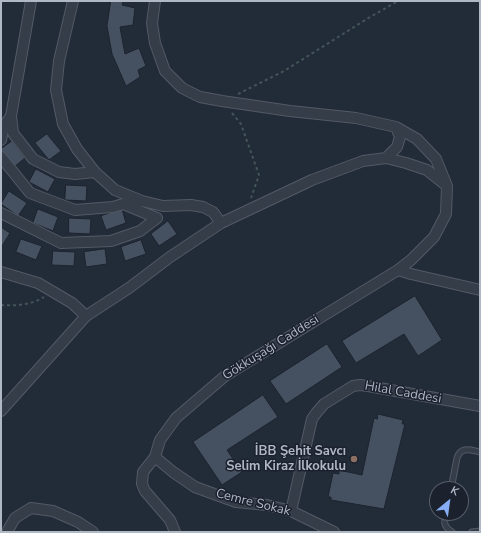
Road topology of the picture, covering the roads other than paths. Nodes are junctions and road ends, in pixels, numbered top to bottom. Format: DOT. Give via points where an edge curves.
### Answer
graph roads {
  1 [pos="31,1"];
  2 [pos="73,1"];
  3 [pos="155,1"];
  4 [pos="11,116"];
  5 [pos="396,127"];
  6 [pos="1,140"];
  7 [pos="1,157"];
  8 [pos="386,158"];
  9 [pos="95,172"];
  10 [pos="447,186"];
  11 [pos="1,212"];
  12 [pos="221,223"];
  13 [pos="398,270"];
  14 [pos="1,272"];
  15 [pos="480,290"];
  16 [pos="86,316"];
  17 [pos="480,406"];
  18 [pos="1,411"];
  19 [pos="480,452"];
  20 [pos="155,457"];
  21 [pos="453,481"];
  22 [pos="291,511"];
  23 [pos="444,521"];
  24 [pos="480,531"];
  25 [pos="8,532"];
  26 [pos="93,532"];
  27 [pos="175,532"];
  28 [pos="334,532"];
  29 [pos="452,532"];
  30 [pos="472,532"];
  1 -- 4 [label="street"];
  2 -- 9 [label="street" via="59,61 56,90 63,124 77,149"];
  3 -- 5 [label="street" via="152,23 155,43 165,71 182,88 200,97 356,118"];
  4 -- 6 [label="street" via="4,126"];
  4 -- 9 [label="street" via="13,133 33,159 59,172"];
  5 -- 8 [label="street" via="400,137 397,147"];
  5 -- 10 [label="street" via="416,140 436,160"];
  7 -- 11 [label="street" via="30,193 75,210 123,204 157,218 140,231 111,240 61,243"];
  8 -- 10 [label="street" via="427,170"];
  8 -- 12 [label="street" via="363,161 319,177"];
  9 -- 12 [label="street" via="115,190 142,202 163,206 203,207 212,212"];
  10 -- 13 [label="street, Gökkuşağı Caddesi" via="446,214 434,237"];
  12 -- 16 [label="street"];
  13 -- 15 [label="street"];
  13 -- 20 [label="street, Gökkuşağı Caddesi" via="225,376 176,418 160,440"];
  14 -- 16 [label="street" via="38,283 72,302"];
  16 -- 18 [label="street"];
  17 -- 22 [label="street, Hilal Caddesi" via="368,386 353,386 324,404 312,419"];
  19 -- 21 [label="lane" via="467,450 459,453"];
  20 -- 22 [label="street, Cemre Sokak" via="195,487 236,502 267,505"];
  20 -- 27 [label="street, Gökkuşağı Caddesi" via="144,472 142,484 170,520"];
  22 -- 28 [label="street, Cemre Sokak"];
  23 -- 29 [label="lane"];
  24 -- 30 [label="lane"];
  25 -- 26 [label="street" via="16,518 31,508 53,511"];
}
